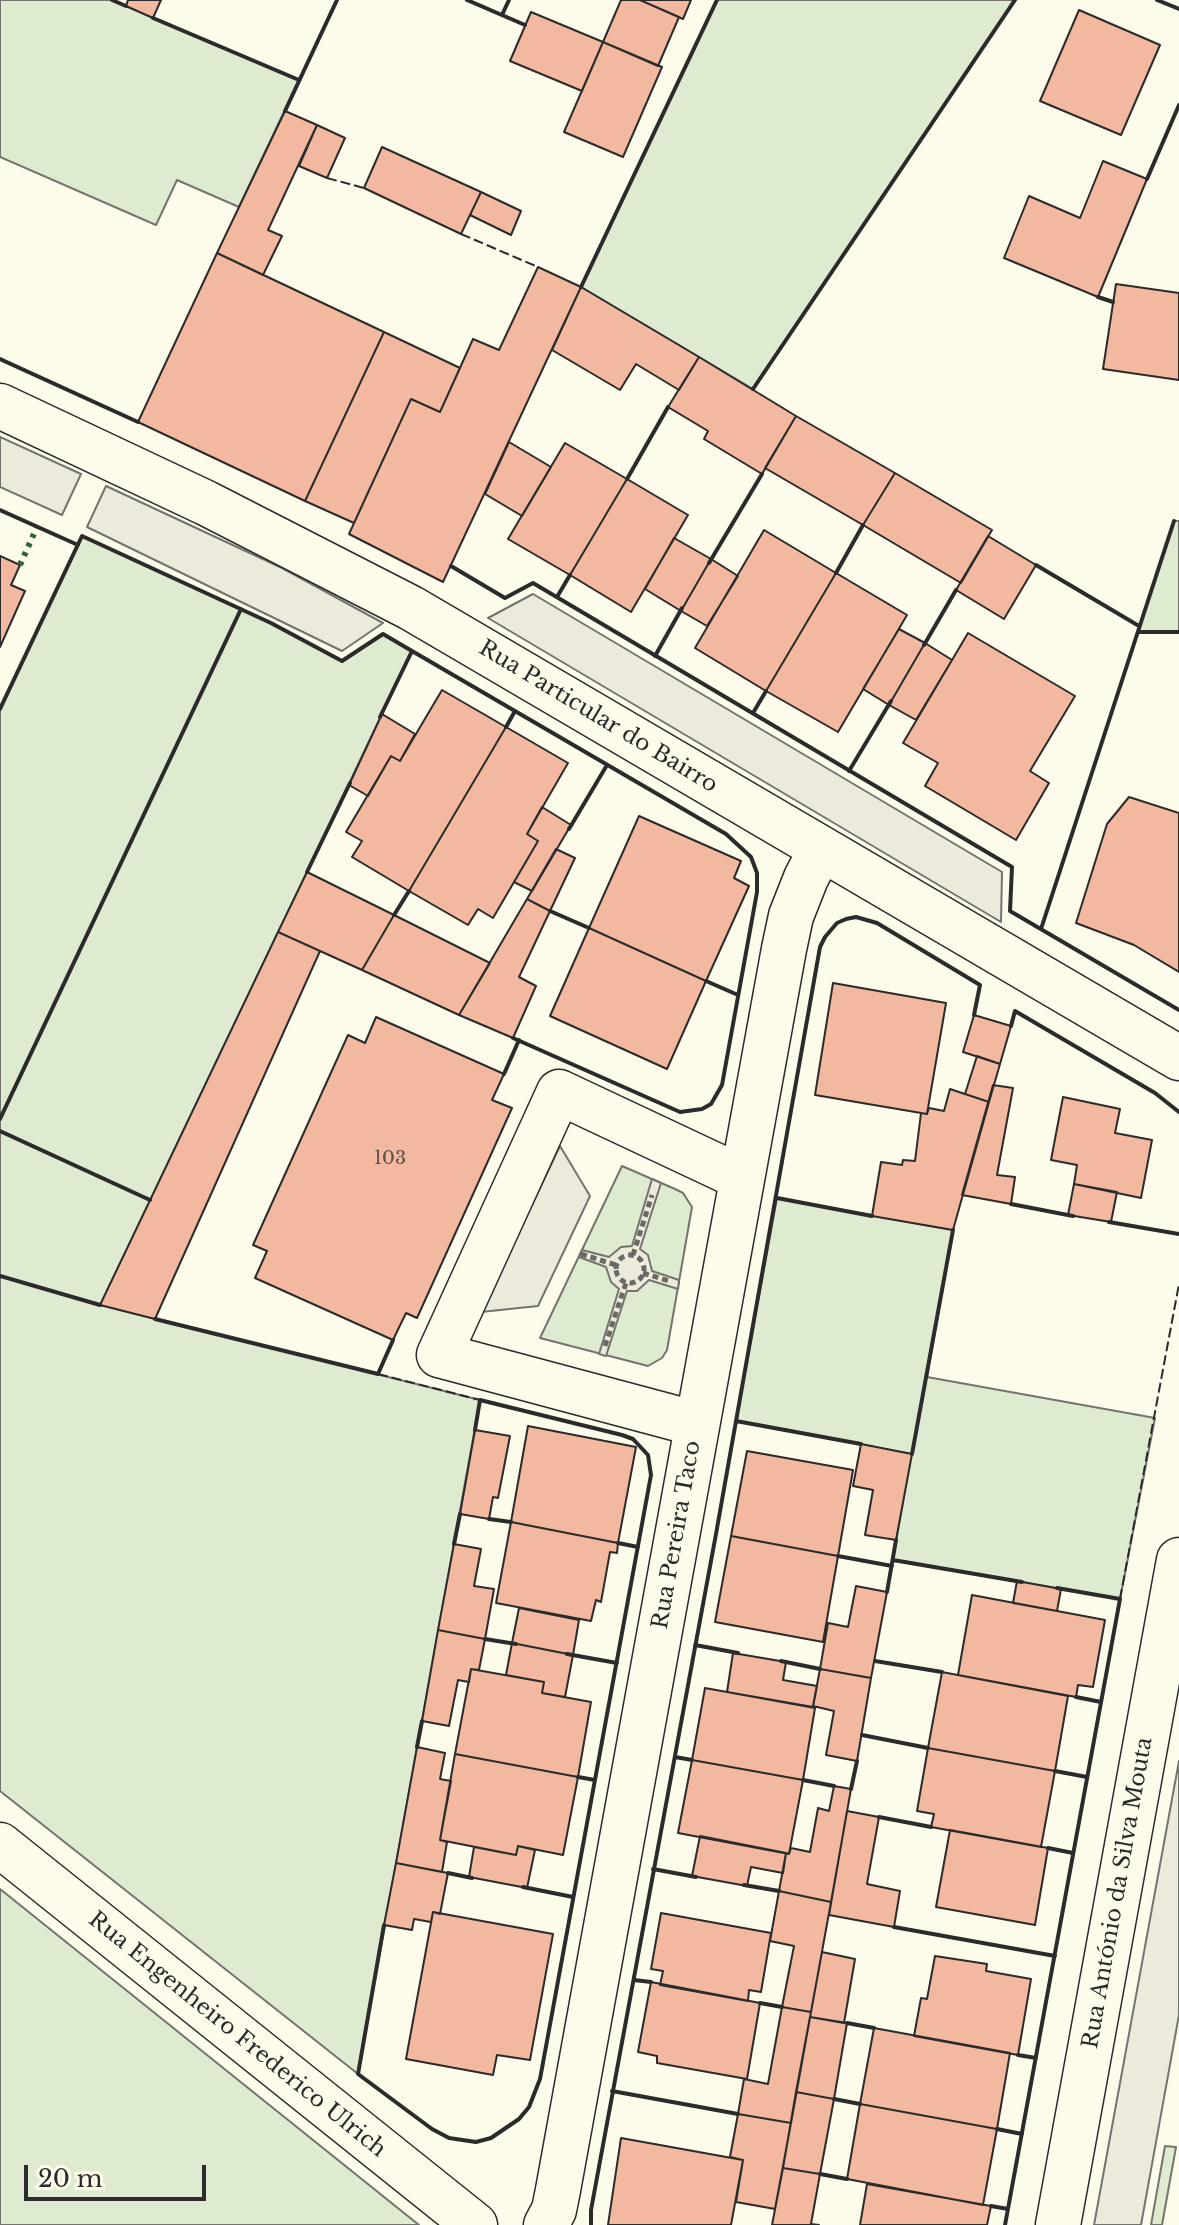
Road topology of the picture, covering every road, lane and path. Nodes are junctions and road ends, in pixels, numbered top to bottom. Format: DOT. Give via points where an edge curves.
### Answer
graph roads {
  1 [pos="0,406"];
  2 [pos="821,849"];
  3 [pos="1179,1058"];
  4 [pos="742,1178"];
  5 [pos="657,1181"];
  6 [pos="581,1254"];
  7 [pos="633,1255"];
  8 [pos="616,1265"];
  9 [pos="643,1273"];
  10 [pos="626,1283"];
  11 [pos="679,1284"];
  12 [pos="603,1355"];
  13 [pos="697,1424"];
  14 [pos="1179,1560"];
  15 [pos="0,1845"];
  16 [pos="475,2225"];
  17 [pos="546,2225"];
  18 [pos="1058,2225"];
  1 -- 2 [label="street, Rua Particular do Bairro" via="361,581"];
  2 -- 3 [label="street, Rua Particular do Bairro"];
  2 -- 4 [label="street, Rua Pereira Taco" via="791,916"];
  4 -- 13 [label="street, Rua Pereira Taco"];
  4 -- 13 [label="street" via="559,1092 439,1355"];
  5 -- 7 [label="path"];
  6 -- 8 [label="path"];
  7 -- 8 [label="path" via="623,1256"];
  7 -- 9 [label="path" via="642,1262"];
  8 -- 10 [label="path" via="617,1276"];
  9 -- 10 [label="path"];
  9 -- 11 [label="path"];
  10 -- 12 [label="path"];
  13 -- 17 [label="street, Rua Pereira Taco" via="558,2190"];
  14 -- 18 [label="street, Rua António da Silva Mouta"];
  15 -- 16 [label="street, Rua Engenheiro Frederico Ulrich"];
}
